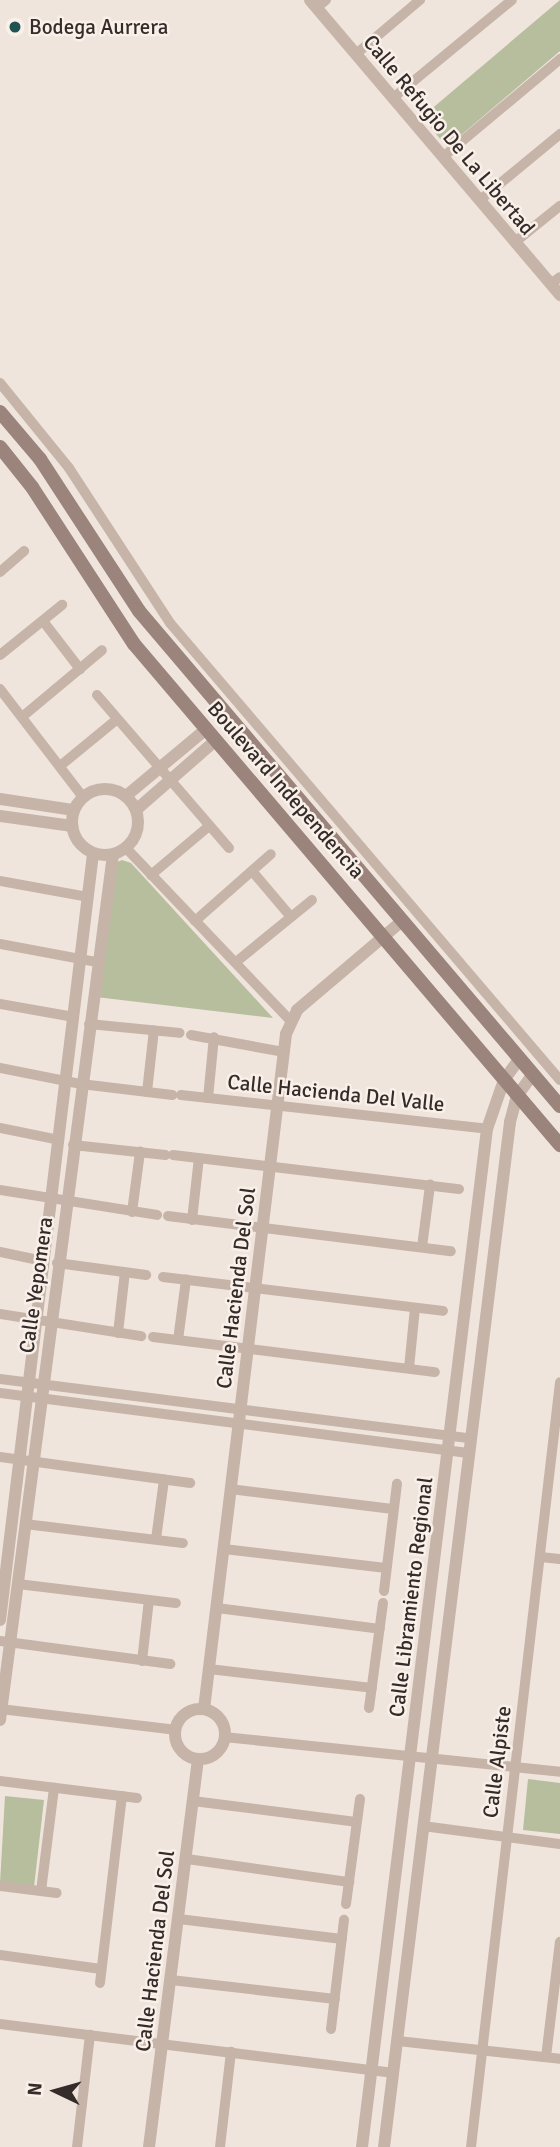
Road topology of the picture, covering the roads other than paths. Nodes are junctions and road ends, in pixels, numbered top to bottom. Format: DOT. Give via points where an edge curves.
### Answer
graph roads {
  1 [pos="420,0"];
  2 [pos="512,0"];
  3 [pos="317,3"];
  4 [pos="356,54"];
  5 [pos="560,59"];
  6 [pos="393,98"];
  7 [pos="560,134"];
  8 [pos="443,157"];
  9 [pos="480,200"];
  10 [pos="560,206"];
  11 [pos="515,242"];
  12 [pos="555,281"];
  13 [pos="560,295"];
  14 [pos="0,383"];
  15 [pos="0,412"];
  16 [pos="0,447"];
  17 [pos="24,551"];
  18 [pos="0,572"];
  19 [pos="62,605"];
  20 [pos="43,621"];
  21 [pos="102,650"];
  22 [pos="0,654"];
  23 [pos="80,669"];
  24 [pos="0,689"];
  25 [pos="97,695"];
  26 [pos="22,717"];
  27 [pos="116,720"];
  28 [pos="211,734"];
  29 [pos="60,766"];
  30 [pos="159,768"];
  31 [pos="169,780"];
  32 [pos="126,796"];
  33 [pos="83,797"];
  34 [pos="0,799"];
  35 [pos="74,810"];
  36 [pos="136,810"];
  37 [pos="0,816"];
  38 [pos="72,826"];
  39 [pos="209,826"];
  40 [pos="359,843"];
  41 [pos="126,848"];
  42 [pos="229,848"];
  43 [pos="93,853"];
  44 [pos="271,854"];
  45 [pos="345,854"];
  46 [pos="113,855"];
  47 [pos="252,871"];
  48 [pos="151,875"];
  49 [pos="0,881"];
  50 [pos="88,897"];
  51 [pos="312,900"];
  52 [pos="291,917"];
  53 [pos="195,921"];
  54 [pos="402,921"];
  55 [pos="384,936"];
  56 [pos="0,944"];
  57 [pos="80,960"];
  58 [pos="97,962"];
  59 [pos="236,962"];
  60 [pos="0,1004"];
  61 [pos="74,1017"];
  62 [pos="290,1020"];
  63 [pos="89,1024"];
  64 [pos="154,1030"];
  65 [pos="180,1033"];
  66 [pos="191,1035"];
  67 [pos="214,1037"];
  68 [pos="284,1052"];
  69 [pos="519,1059"];
  70 [pos="0,1068"];
  71 [pos="533,1074"];
  72 [pos="504,1080"];
  73 [pos="560,1080"];
  74 [pos="66,1081"];
  75 [pos="81,1084"];
  76 [pos="148,1092"];
  77 [pos="517,1096"];
  78 [pos="208,1098"];
  79 [pos="560,1106"];
  80 [pos="276,1107"];
  81 [pos="0,1128"];
  82 [pos="486,1129"];
  83 [pos="59,1140"];
  84 [pos="73,1145"];
  85 [pos="560,1145"];
  86 [pos="140,1152"];
  87 [pos="199,1158"];
  88 [pos="271,1166"];
  89 [pos="430,1185"];
  90 [pos="459,1189"];
  91 [pos="0,1190"];
  92 [pos="51,1200"];
  93 [pos="66,1202"];
  94 [pos="132,1212"];
  95 [pos="192,1220"];
  96 [pos="263,1229"];
  97 [pos="422,1247"];
  98 [pos="451,1251"];
  99 [pos="0,1252"];
  100 [pos="43,1261"];
  101 [pos="57,1263"];
  102 [pos="125,1272"];
  103 [pos="146,1275"];
  104 [pos="163,1277"];
  105 [pos="186,1280"];
  106 [pos="255,1289"];
  107 [pos="415,1308"];
  108 [pos="443,1311"];
  109 [pos="0,1314"];
  110 [pos="43,1323"];
  111 [pos="118,1333"];
  112 [pos="141,1336"];
  113 [pos="153,1337"];
  114 [pos="178,1340"];
  115 [pos="247,1348"];
  116 [pos="409,1368"];
  117 [pos="435,1372"];
  118 [pos="0,1379"];
  119 [pos="560,1382"];
  120 [pos="0,1393"];
  121 [pos="34,1393"];
  122 [pos="239,1411"];
  123 [pos="237,1427"];
  124 [pos="449,1436"];
  125 [pos="470,1438"];
  126 [pos="448,1451"];
  127 [pos="468,1453"];
  128 [pos="0,1457"];
  129 [pos="26,1462"];
  130 [pos="164,1480"];
  131 [pos="190,1483"];
  132 [pos="397,1484"];
  133 [pos="230,1489"];
  134 [pos="393,1509"];
  135 [pos="25,1524"];
  136 [pos="156,1539"];
  137 [pos="183,1543"];
  138 [pos="223,1549"];
  139 [pos="540,1557"];
  140 [pos="560,1559"];
  141 [pos="386,1568"];
  142 [pos="18,1584"];
  143 [pos="384,1591"];
  144 [pos="149,1600"];
  145 [pos="176,1603"];
  146 [pos="383,1603"];
  147 [pos="217,1608"];
  148 [pos="0,1620"];
  149 [pos="380,1629"];
  150 [pos="5,1642"];
  151 [pos="142,1661"];
  152 [pos="170,1664"];
  153 [pos="209,1669"];
  154 [pos="372,1688"];
  155 [pos="369,1708"];
  156 [pos="204,1709"];
  157 [pos="0,1712"];
  158 [pos="175,1730"];
  159 [pos="224,1737"];
  160 [pos="411,1758"];
  161 [pos="198,1759"];
  162 [pos="431,1760"];
  163 [pos="516,1767"];
  164 [pos="560,1772"];
  165 [pos="0,1781"];
  166 [pos="54,1788"];
  167 [pos="122,1796"];
  168 [pos="137,1798"];
  169 [pos="360,1799"];
  170 [pos="193,1801"];
  171 [pos="356,1822"];
  172 [pos="423,1826"];
  173 [pos="507,1837"];
  174 [pos="560,1844"];
  175 [pos="187,1859"];
  176 [pos="349,1882"];
  177 [pos="0,1886"];
  178 [pos="41,1891"];
  179 [pos="57,1893"];
  180 [pos="346,1904"];
  181 [pos="179,1919"];
  182 [pos="344,1920"];
  183 [pos="342,1939"];
  184 [pos="560,1942"];
  185 [pos="0,1955"];
  186 [pos="101,1969"];
  187 [pos="171,1980"];
  188 [pos="100,1983"];
  189 [pos="335,1999"];
  190 [pos="0,2024"];
  191 [pos="331,2029"];
  192 [pos="90,2035"];
  193 [pos="398,2040"];
  194 [pos="162,2043"];
  195 [pos="482,2050"];
  196 [pos="231,2052"];
  197 [pos="546,2057"];
  198 [pos="560,2059"];
  199 [pos="372,2071"];
  200 [pos="394,2073"];
  201 [pos="77,2147"];
  202 [pos="149,2147"];
  203 [pos="220,2147"];
  204 [pos="362,2147"];
  205 [pos="384,2147"];
  206 [pos="471,2147"];
  1 -- 4 [label="street"];
  2 -- 6 [label="street"];
  3 -- 4 [label="street, Calle Refugio De La Libertad"];
  4 -- 6 [label="street, Calle Refugio De La Libertad"];
  5 -- 8 [label="street"];
  6 -- 8 [label="street, Calle Refugio De La Libertad"];
  7 -- 9 [label="street"];
  8 -- 9 [label="street, Calle Refugio De La Libertad"];
  9 -- 11 [label="street, Calle Refugio De La Libertad"];
  10 -- 11 [label="street"];
  11 -- 12 [label="street, Calle Refugio De La Libertad"];
  12 -- 13 [label="street, Calle Refugio De La Libertad"];
  14 -- 40 [label="street" via="69,468 170,623"];
  15 -- 45 [label="main road, Boulevard Independencia" via="40,459 139,611"];
  16 -- 28 [label="main road, Boulevard Independencia" via="32,487 134,644"];
  17 -- 18 [label="street"];
  19 -- 20 [label="street"];
  20 -- 22 [label="street"];
  20 -- 23 [label="street"];
  21 -- 23 [label="street"];
  23 -- 26 [label="street"];
  24 -- 26 [label="street"];
  25 -- 27 [label="street"];
  26 -- 29 [label="street"];
  27 -- 29 [label="street"];
  27 -- 30 [label="street"];
  28 -- 30 [label="street"];
  28 -- 31 [label="street"];
  28 -- 55 [label="main road, Boulevard Independencia"];
  29 -- 33 [label="street"];
  30 -- 31 [label="street"];
  30 -- 32 [label="street"];
  31 -- 36 [label="street"];
  31 -- 39 [label="street"];
  32 -- 33 [label="street" via="109,789"];
  32 -- 36 [label="street"];
  33 -- 35 [label="street"];
  34 -- 35 [label="street"];
  35 -- 38 [label="street"];
  36 -- 41 [label="street" via="138,827"];
  37 -- 38 [label="street"];
  38 -- 43 [label="street" via="81,846"];
  39 -- 42 [label="street"];
  39 -- 48 [label="street"];
  40 -- 45 [label="street"];
  40 -- 73 [label="street"];
  41 -- 46 [label="street"];
  41 -- 48 [label="street"];
  43 -- 46 [label="street"];
  43 -- 50 [label="street, Calle Yepomera"];
  44 -- 47 [label="street"];
  45 -- 54 [label="main road, Boulevard Independencia"];
  46 -- 58 [label="street, Calle Yepomera"];
  47 -- 52 [label="street"];
  47 -- 53 [label="street"];
  48 -- 53 [label="street"];
  49 -- 50 [label="street"];
  50 -- 57 [label="street, Calle Yepomera"];
  51 -- 52 [label="street"];
  52 -- 59 [label="street"];
  53 -- 59 [label="street"];
  54 -- 55 [label="street"];
  54 -- 69 [label="main road, Boulevard Independencia"];
  55 -- 62 [label="street"];
  55 -- 72 [label="main road, Boulevard Independencia"];
  56 -- 57 [label="street"];
  57 -- 58 [label="street"];
  57 -- 61 [label="street, Calle Yepomera"];
  58 -- 63 [label="street, Calle Yepomera"];
  59 -- 62 [label="street"];
  60 -- 61 [label="street"];
  61 -- 74 [label="street, Calle Yepomera"];
  62 -- 68 [label="street, Calle Hacienda Del Sol"];
  63 -- 64 [label="street"];
  63 -- 75 [label="street, Calle Yepomera"];
  64 -- 65 [label="street"];
  64 -- 76 [label="street"];
  66 -- 67 [label="street"];
  67 -- 68 [label="street"];
  67 -- 78 [label="street"];
  68 -- 80 [label="street, Calle Hacienda Del Sol"];
  69 -- 71 [label="main road, Boulevard Independencia"];
  69 -- 72 [label="street, Calle Libramiento Regional"];
  70 -- 74 [label="street, Calle Hacienda Del Valle"];
  71 -- 77 [label="street, Calle Libramiento Regional"];
  71 -- 79 [label="main road, Boulevard Independencia"];
  72 -- 77 [label="main road, Boulevard Independencia"];
  72 -- 82 [label="street, Calle Libramiento Regional"];
  74 -- 75 [label="street, Calle Hacienda Del Valle"];
  74 -- 83 [label="street, Calle Yepomera"];
  75 -- 76 [label="street, Calle Hacienda Del Valle"];
  75 -- 84 [label="street, Calle Yepomera"];
  76 -- 78 [label="street, Calle Hacienda Del Valle"];
  77 -- 85 [label="main road, Boulevard Independencia"];
  77 -- 125 [label="street, Calle Libramiento Regional"];
  78 -- 80 [label="street, Calle Hacienda Del Valle"];
  80 -- 82 [label="street, Calle Hacienda Del Valle"];
  80 -- 88 [label="street, Calle Hacienda Del Sol"];
  81 -- 83 [label="street"];
  82 -- 124 [label="street, Calle Libramiento Regional"];
  83 -- 92 [label="street, Calle Yepomera"];
  84 -- 86 [label="street"];
  84 -- 93 [label="street, Calle Yepomera"];
  86 -- 87 [label="street"];
  86 -- 94 [label="street"];
  87 -- 88 [label="street"];
  87 -- 95 [label="street"];
  88 -- 89 [label="street"];
  88 -- 96 [label="street, Calle Hacienda Del Sol"];
  89 -- 90 [label="street"];
  89 -- 97 [label="street"];
  91 -- 92 [label="street"];
  92 -- 93 [label="street"];
  92 -- 100 [label="street, Calle Yepomera"];
  93 -- 94 [label="street"];
  93 -- 101 [label="street, Calle Yepomera"];
  94 -- 95 [label="street"];
  95 -- 96 [label="street"];
  96 -- 97 [label="street"];
  96 -- 106 [label="street, Calle Hacienda Del Sol"];
  97 -- 98 [label="street"];
  99 -- 100 [label="street"];
  100 -- 110 [label="street, Calle Yepomera"];
  101 -- 102 [label="street"];
  101 -- 110 [label="street, Calle Yepomera"];
  102 -- 103 [label="street"];
  102 -- 111 [label="street"];
  104 -- 105 [label="street"];
  105 -- 106 [label="street"];
  105 -- 114 [label="street"];
  106 -- 107 [label="street"];
  106 -- 115 [label="street, Calle Hacienda Del Sol"];
  107 -- 108 [label="street"];
  107 -- 116 [label="street"];
  109 -- 110 [label="street"];
  110 -- 111 [label="street"];
  110 -- 121 [label="street, Calle Yepomera"];
  111 -- 112 [label="street"];
  113 -- 114 [label="street"];
  114 -- 115 [label="street"];
  115 -- 116 [label="street"];
  115 -- 122 [label="street, Calle Hacienda Del Sol"];
  116 -- 117 [label="street"];
  118 -- 121 [label="street"];
  119 -- 139 [label="street, Calle Alpiste"];
  120 -- 121 [label="street"];
  121 -- 122 [label="street"];
  121 -- 123 [label="street"];
  121 -- 129 [label="street, Calle Yepomera"];
  122 -- 123 [label="street, Calle Hacienda Del Sol"];
  122 -- 124 [label="street"];
  123 -- 126 [label="street"];
  123 -- 133 [label="street, Calle Hacienda Del Sol"];
  124 -- 125 [label="street"];
  124 -- 126 [label="street, Calle Libramiento Regional"];
  125 -- 127 [label="street, Calle Libramiento Regional"];
  126 -- 127 [label="street"];
  126 -- 160 [label="street, Calle Libramiento Regional"];
  127 -- 162 [label="street, Calle Libramiento Regional"];
  128 -- 129 [label="street"];
  129 -- 130 [label="street"];
  129 -- 135 [label="street, Calle Yepomera"];
  129 -- 148 [label="street, Calle Yepomera"];
  130 -- 131 [label="street"];
  130 -- 136 [label="street"];
  132 -- 134 [label="street"];
  133 -- 134 [label="street"];
  133 -- 138 [label="street, Calle Hacienda Del Sol"];
  134 -- 141 [label="street"];
  135 -- 136 [label="street"];
  135 -- 142 [label="street, Calle Yepomera"];
  136 -- 137 [label="street"];
  138 -- 141 [label="street"];
  138 -- 147 [label="street, Calle Hacienda Del Sol"];
  139 -- 140 [label="street"];
  139 -- 163 [label="street, Calle Alpiste"];
  141 -- 143 [label="street"];
  142 -- 144 [label="street"];
  142 -- 150 [label="street, Calle Yepomera"];
  144 -- 145 [label="street"];
  144 -- 151 [label="street"];
  146 -- 149 [label="street"];
  147 -- 149 [label="street"];
  147 -- 153 [label="street, Calle Hacienda Del Sol"];
  149 -- 154 [label="street"];
  150 -- 151 [label="street"];
  150 -- 157 [label="street, Calle Yepomera"];
  151 -- 152 [label="street"];
  153 -- 154 [label="street"];
  153 -- 156 [label="street, Calle Hacienda Del Sol"];
  154 -- 155 [label="street"];
  156 -- 158 [label="street" via="185,1714"];
  156 -- 159 [label="street" via="220,1719"];
  157 -- 158 [label="street"];
  158 -- 161 [label="street" via="180,1750"];
  159 -- 160 [label="street"];
  159 -- 161 [label="street" via="216,1753"];
  160 -- 162 [label="street"];
  160 -- 199 [label="street, Calle Libramiento Regional"];
  161 -- 170 [label="street, Calle Hacienda Del Sol"];
  162 -- 163 [label="street"];
  162 -- 172 [label="street, Calle Libramiento Regional"];
  163 -- 164 [label="street"];
  163 -- 173 [label="street, Calle Alpiste"];
  165 -- 166 [label="street"];
  166 -- 167 [label="street"];
  166 -- 178 [label="street"];
  167 -- 168 [label="street"];
  167 -- 186 [label="street"];
  169 -- 171 [label="street"];
  170 -- 171 [label="street"];
  170 -- 175 [label="street, Calle Hacienda Del Sol"];
  171 -- 176 [label="street"];
  172 -- 173 [label="street"];
  172 -- 193 [label="street, Calle Libramiento Regional"];
  173 -- 174 [label="street"];
  173 -- 195 [label="street, Calle Alpiste"];
  175 -- 176 [label="street"];
  175 -- 181 [label="street, Calle Hacienda Del Sol"];
  176 -- 180 [label="street"];
  177 -- 178 [label="street"];
  178 -- 179 [label="street"];
  181 -- 183 [label="street"];
  181 -- 187 [label="street, Calle Hacienda Del Sol"];
  182 -- 183 [label="street"];
  183 -- 189 [label="street"];
  184 -- 197 [label="street"];
  185 -- 186 [label="street"];
  186 -- 188 [label="street"];
  187 -- 189 [label="street"];
  187 -- 194 [label="street, Calle Hacienda Del Sol"];
  189 -- 191 [label="street"];
  190 -- 192 [label="street"];
  192 -- 194 [label="street"];
  192 -- 201 [label="street"];
  193 -- 195 [label="street"];
  193 -- 200 [label="street, Calle Libramiento Regional"];
  194 -- 196 [label="street"];
  194 -- 202 [label="street, Calle Hacienda Del Sol"];
  195 -- 197 [label="street"];
  195 -- 206 [label="street, Calle Alpiste"];
  196 -- 199 [label="street"];
  196 -- 203 [label="street"];
  197 -- 198 [label="street"];
  199 -- 200 [label="street"];
  199 -- 204 [label="street, Calle Libramiento Regional"];
  200 -- 205 [label="street, Calle Libramiento Regional"];
}
